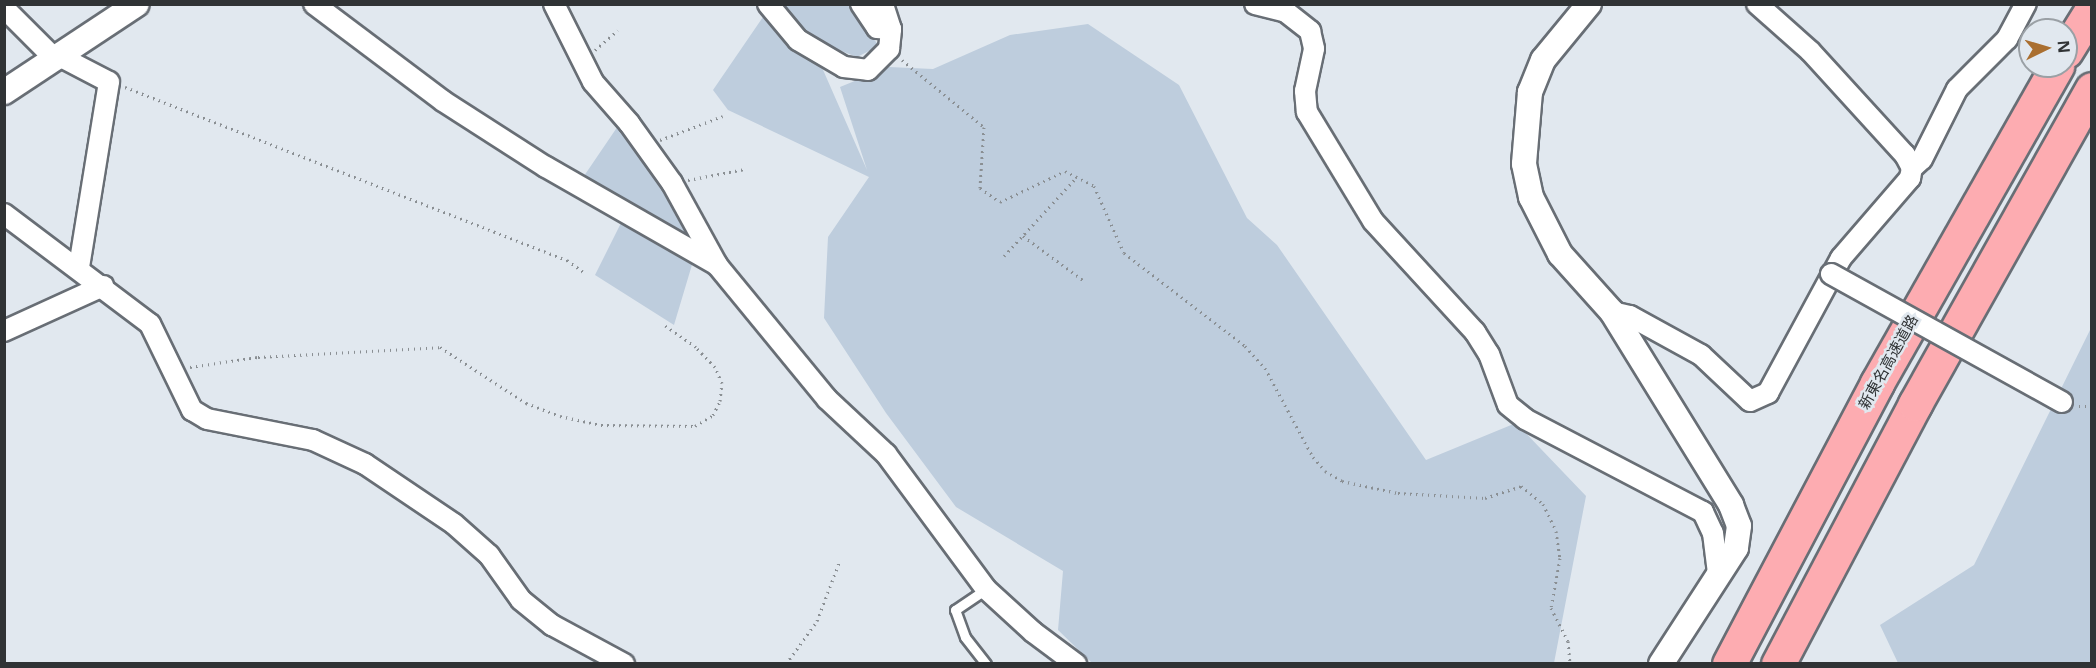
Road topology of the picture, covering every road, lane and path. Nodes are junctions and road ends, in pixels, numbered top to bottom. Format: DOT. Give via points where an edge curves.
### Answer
graph roads {
  1 [pos="137,4"];
  2 [pos="314,4"];
  3 [pos="554,4"];
  4 [pos="768,4"];
  5 [pos="861,4"];
  6 [pos="883,4"];
  7 [pos="1255,4"];
  8 [pos="1589,4"];
  9 [pos="1757,4"];
  10 [pos="2026,4"];
  11 [pos="4,8"];
  12 [pos="2091,9"];
  13 [pos="891,29"];
  14 [pos="618,30"];
  15 [pos="2078,31"];
  16 [pos="889,49"];
  17 [pos="58,58"];
  18 [pos="583,60"];
  19 [pos="2050,78"];
  20 [pos="109,82"];
  21 [pos="2091,89"];
  22 [pos="4,92"];
  23 [pos="723,116"];
  24 [pos="645,146"];
  25 [pos="1911,168"];
  26 [pos="745,169"];
  27 [pos="1077,177"];
  28 [pos="672,183"];
  29 [pos="4,214"];
  30 [pos="1023,236"];
  31 [pos="1004,256"];
  32 [pos="717,265"];
  33 [pos="79,267"];
  34 [pos="585,273"];
  35 [pos="1830,274"];
  36 [pos="1083,280"];
  37 [pos="103,286"];
  38 [pos="1612,312"];
  39 [pos="663,324"];
  40 [pos="4,331"];
  41 [pos="173,369"];
  42 [pos="2062,402"];
  43 [pos="840,560"];
  44 [pos="1718,573"];
  45 [pos="986,589"];
  46 [pos="624,663"];
  47 [pos="786,663"];
  48 [pos="986,663"];
  49 [pos="1076,663"];
  50 [pos="1570,663"];
  51 [pos="1661,663"];
  52 [pos="1729,663"];
  53 [pos="1778,663"];
  1 -- 17 [label="street"];
  2 -- 32 [label="street" via="452,107 546,167"];
  3 -- 18 [label="street"];
  4 -- 16 [label="street" via="798,40 844,67 868,70"];
  5 -- 13 [label="street" via="877,28"];
  6 -- 13 [label="street"];
  7 -- 44 [label="street" via="1286,12 1310,31 1314,49 1305,91 1307,112 1373,221 1475,332 1489,354 1508,405 1525,419 1703,512 1713,533"];
  8 -- 38 [label="street" via="1572,21 1538,71 1528,101 1524,164 1544,227 1560,254"];
  9 -- 25 [label="street" via="1810,51 1905,155"];
  10 -- 25 [label="street" via="2007,39 1957,89 1922,159"];
  11 -- 17 [label="street"];
  12 -- 15 [label="highway"];
  13 -- 16 [label="street"];
  14 -- 18 [label="path"];
  16 -- 27 [label="path" via="984,127 980,188 1000,202 1065,171"];
  17 -- 20 [label="street"];
  17 -- 22 [label="street"];
  18 -- 24 [label="street" via="593,82"];
  19 -- 52 [label="highway, 新東名高速道路" via="1877,383"];
  20 -- 33 [label="street"];
  20 -- 34 [label="path" via="567,260"];
  21 -- 53 [label="highway" via="1915,404"];
  23 -- 24 [label="path"];
  24 -- 28 [label="street"];
  25 -- 35 [label="street" via="1910,178"];
  26 -- 28 [label="path"];
  27 -- 30 [label="path"];
  27 -- 50 [label="path" via="1094,186 1124,253 1245,346 1264,368 1313,457 1325,471 1341,481 1398,493 1485,498 1521,486 1543,504 1556,531 1560,558 1551,608 1568,641"];
  28 -- 32 [label="street"];
  29 -- 33 [label="street"];
  30 -- 31 [label="path"];
  30 -- 36 [label="path"];
  32 -- 45 [label="street" via="827,399 886,454"];
  33 -- 37 [label="street"];
  35 -- 38 [label="street" via="1768,393 1750,401 1701,355 1630,316"];
  35 -- 42 [label="street, bridge"];
  37 -- 40 [label="street"];
  37 -- 41 [label="street" via="150,324"];
  38 -- 44 [label="street" via="1731,505 1739,526 1736,548"];
  39 -- 41 [label="path" via="696,347 715,367 722,383 713,415 695,426 601,425 560,416 526,403 440,347 258,357"];
  41 -- 46 [label="street" via="192,410 207,420 314,440 365,464 454,524 489,555 521,600 552,625"];
  43 -- 47 [label="path" via="818,621"];
  44 -- 51 [label="street"];
  45 -- 48 [label="lane" via="955,610 965,637"];
  45 -- 49 [label="street" via="1033,632"];
}
